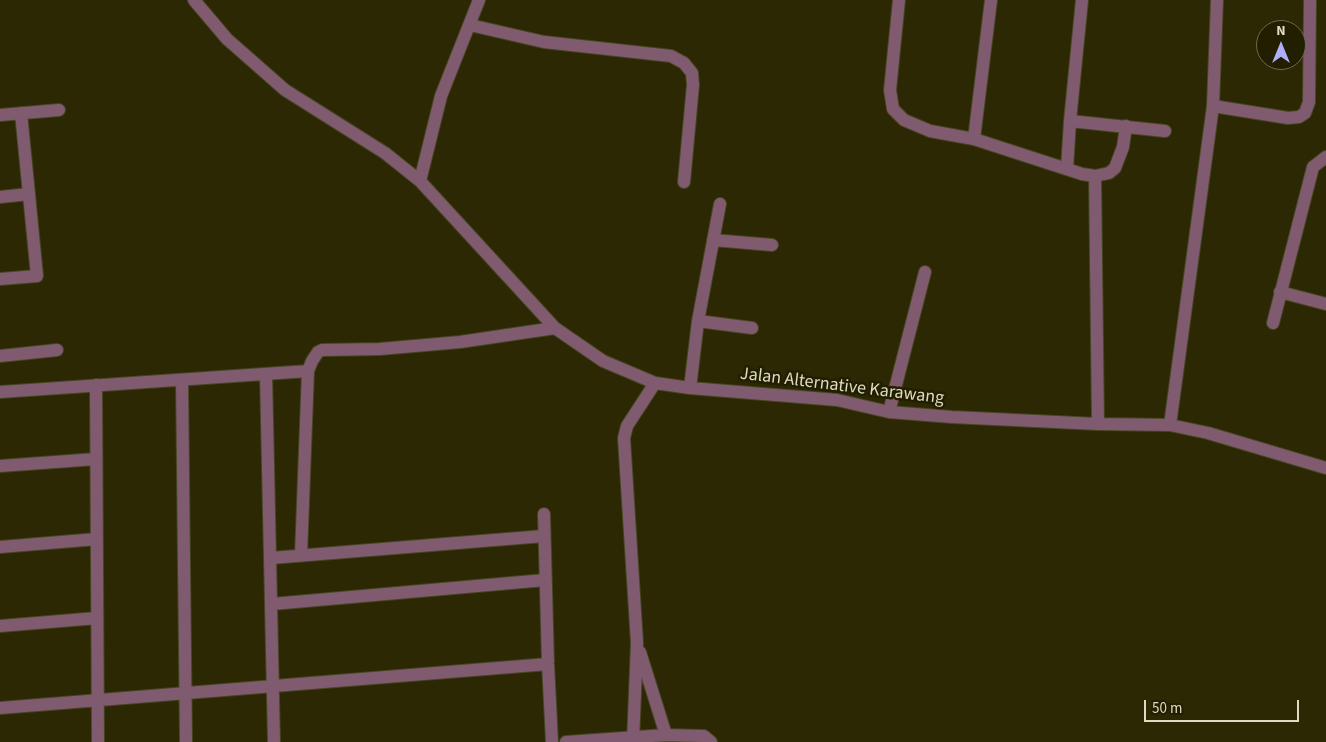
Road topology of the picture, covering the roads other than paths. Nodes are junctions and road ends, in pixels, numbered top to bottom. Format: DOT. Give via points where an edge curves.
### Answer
graph roads {
  1 [pos="194,0"];
  2 [pos="479,0"];
  3 [pos="899,0"];
  4 [pos="991,0"];
  5 [pos="1082,0"];
  6 [pos="1218,0"];
  7 [pos="1310,0"];
  8 [pos="470,25"];
  9 [pos="1213,106"];
  10 [pos="59,110"];
  11 [pos="21,113"];
  12 [pos="0,116"];
  13 [pos="1070,121"];
  14 [pos="1126,126"];
  15 [pos="1165,131"];
  16 [pos="974,139"];
  17 [pos="1326,157"];
  18 [pos="1320,168"];
  19 [pos="1067,169"];
  20 [pos="1095,176"];
  21 [pos="420,181"];
  22 [pos="684,182"];
  23 [pos="29,194"];
  24 [pos="0,197"];
  25 [pos="720,204"];
  26 [pos="713,240"];
  27 [pos="772,246"];
  28 [pos="925,272"];
  29 [pos="0,279"];
  30 [pos="1280,292"];
  31 [pos="1326,304"];
  32 [pos="698,321"];
  33 [pos="1273,323"];
  34 [pos="555,328"];
  35 [pos="752,328"];
  36 [pos="57,350"];
  37 [pos="0,356"];
  38 [pos="308,371"];
  39 [pos="266,374"];
  40 [pos="182,380"];
  41 [pos="655,383"];
  42 [pos="96,385"];
  43 [pos="690,388"];
  44 [pos="0,392"];
  45 [pos="890,412"];
  46 [pos="1098,424"];
  47 [pos="1170,425"];
  48 [pos="96,459"];
  49 [pos="0,466"];
  50 [pos="1326,468"];
  51 [pos="544,514"];
  52 [pos="544,536"];
  53 [pos="97,539"];
  54 [pos="0,547"];
  55 [pos="301,555"];
  56 [pos="270,558"];
  57 [pos="545,580"];
  58 [pos="272,604"];
  59 [pos="97,618"];
  60 [pos="0,626"];
  61 [pos="637,642"];
  62 [pos="548,664"];
  63 [pos="273,686"];
  64 [pos="185,693"];
  65 [pos="97,700"];
  66 [pos="0,708"];
  67 [pos="666,736"];
  68 [pos="633,739"];
  69 [pos="98,742"];
  70 [pos="186,742"];
  71 [pos="274,742"];
  72 [pos="552,742"];
  73 [pos="566,742"];
  74 [pos="710,742"];
  1 -- 21 [label="street, Jalan Alternative Karawang" via="227,39 285,90 385,153"];
  2 -- 8 [label="street"];
  3 -- 16 [label="street" via="890,84 893,109 904,120 930,131"];
  4 -- 16 [label="street"];
  5 -- 13 [label="street"];
  6 -- 9 [label="street"];
  7 -- 9 [label="street" via="1309,102 1305,113 1288,118"];
  8 -- 21 [label="street" via="441,96"];
  8 -- 22 [label="street" via="544,42 671,56 684,63 692,73 693,85"];
  9 -- 47 [label="street"];
  10 -- 11 [label="street"];
  11 -- 12 [label="street"];
  11 -- 23 [label="street"];
  13 -- 14 [label="street"];
  13 -- 19 [label="street"];
  14 -- 15 [label="street"];
  14 -- 20 [label="street" via="1115,168"];
  16 -- 19 [label="street"];
  17 -- 18 [label="street"];
  18 -- 30 [label="street"];
  19 -- 20 [label="street"];
  20 -- 46 [label="street"];
  21 -- 34 [label="street, Jalan Alternative Karawang"];
  23 -- 24 [label="street"];
  23 -- 29 [label="street" via="36,276"];
  25 -- 26 [label="street"];
  26 -- 27 [label="street"];
  26 -- 32 [label="street"];
  28 -- 45 [label="street"];
  30 -- 31 [label="street"];
  30 -- 33 [label="street"];
  32 -- 35 [label="street"];
  32 -- 43 [label="street"];
  34 -- 38 [label="street" via="460,342 322,350 314,356"];
  34 -- 41 [label="street, Jalan Alternative Karawang" via="603,361"];
  36 -- 37 [label="street"];
  38 -- 39 [label="street"];
  38 -- 55 [label="street"];
  39 -- 40 [label="street"];
  39 -- 56 [label="street"];
  40 -- 42 [label="street"];
  40 -- 64 [label="street"];
  41 -- 43 [label="street, Jalan Alternative Karawang"];
  41 -- 61 [label="street" via="627,426 624,438"];
  42 -- 44 [label="street"];
  42 -- 48 [label="street"];
  43 -- 45 [label="street, Jalan Alternative Karawang" via="837,400"];
  45 -- 46 [label="street, Jalan Alternative Karawang"];
  46 -- 47 [label="street, Jalan Alternative Karawang"];
  47 -- 50 [label="street, Jalan Alternative Karawang"];
  48 -- 49 [label="street"];
  48 -- 53 [label="street"];
  51 -- 52 [label="street"];
  52 -- 55 [label="street"];
  52 -- 57 [label="street"];
  53 -- 54 [label="street"];
  53 -- 59 [label="street"];
  55 -- 56 [label="street"];
  56 -- 58 [label="street"];
  57 -- 58 [label="street"];
  57 -- 62 [label="street"];
  58 -- 63 [label="street"];
  59 -- 60 [label="street"];
  59 -- 65 [label="street"];
  61 -- 67 [label="street"];
  61 -- 68 [label="street"];
  62 -- 63 [label="street"];
  62 -- 72 [label="street"];
  63 -- 64 [label="street"];
  63 -- 71 [label="street"];
  64 -- 65 [label="street"];
  64 -- 70 [label="street"];
  65 -- 66 [label="street"];
  65 -- 69 [label="street"];
  67 -- 68 [label="street"];
  67 -- 74 [label="street" via="704,736"];
  68 -- 73 [label="street"];
}
